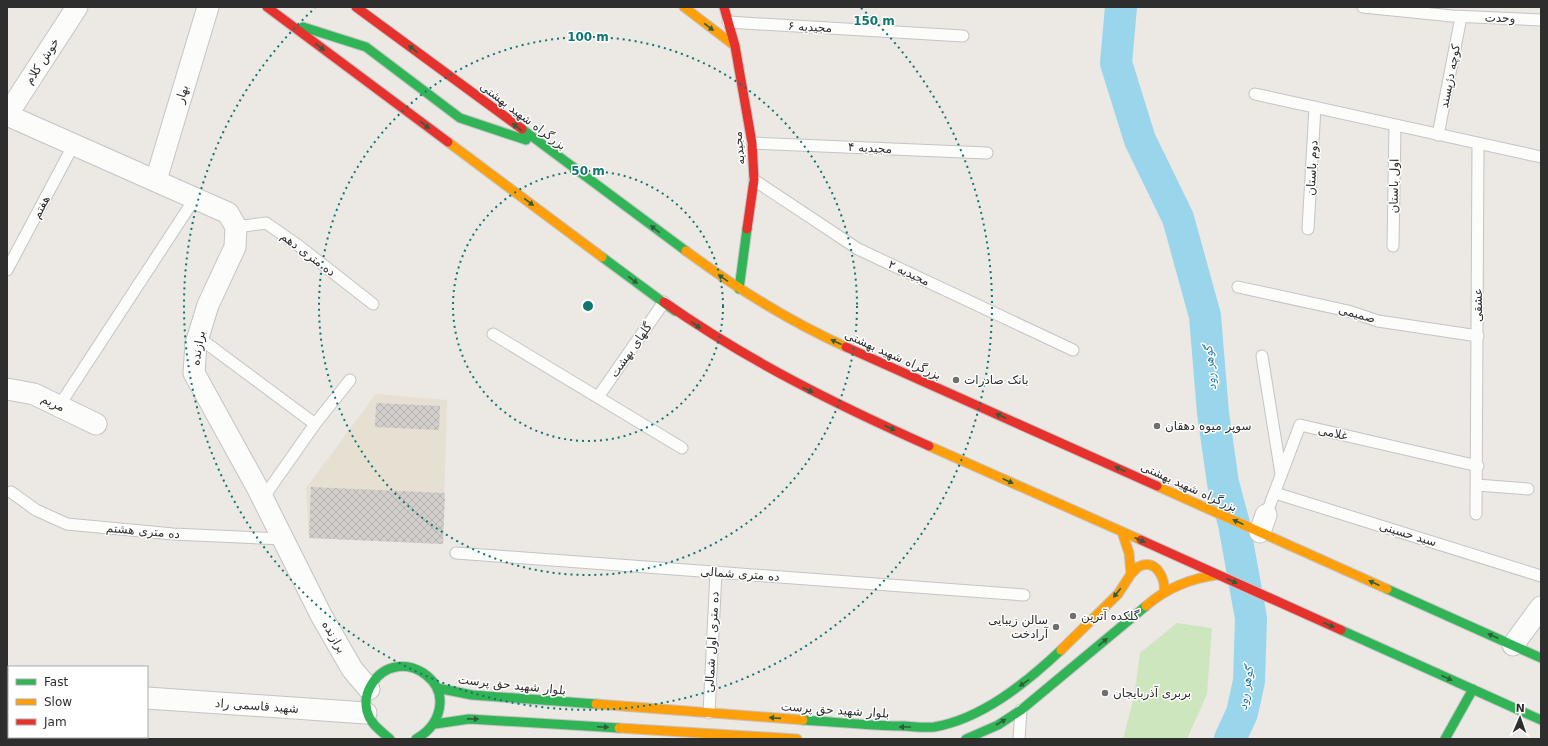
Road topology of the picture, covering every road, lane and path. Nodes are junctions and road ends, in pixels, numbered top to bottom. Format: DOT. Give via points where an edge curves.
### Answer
graph roads {
  1 [pos="77,7"];
  2 [pos="208,7"];
  3 [pos="267,7"];
  4 [pos="356,7"];
  5 [pos="684,7"];
  6 [pos="724,7"];
  7 [pos="1364,7"];
  8 [pos="1461,17"];
  9 [pos="1541,20"];
  10 [pos="728,22"];
  11 [pos="288,23"];
  12 [pos="963,36"];
  13 [pos="735,46"];
  14 [pos="1254,94"];
  15 [pos="1315,107"];
  16 [pos="7,115"];
  17 [pos="1395,126"];
  18 [pos="1438,135"];
  19 [pos="752,143"];
  20 [pos="74,144"];
  21 [pos="1478,144"];
  22 [pos="542,145"];
  23 [pos="987,153"];
  24 [pos="1541,157"];
  25 [pos="156,180"];
  26 [pos="754,180"];
  27 [pos="195,198"];
  28 [pos="236,227"];
  29 [pos="1308,229"];
  30 [pos="1393,246"];
  31 [pos="7,270"];
  32 [pos="1238,287"];
  33 [pos="739,289"];
  34 [pos="664,302"];
  35 [pos="373,304"];
  36 [pos="678,313"];
  37 [pos="493,334"];
  38 [pos="1478,336"];
  39 [pos="198,337"];
  40 [pos="1073,350"];
  41 [pos="1262,356"];
  42 [pos="350,380"];
  43 [pos="7,389"];
  44 [pos="598,397"];
  45 [pos="59,406"];
  46 [pos="96,424"];
  47 [pos="315,424"];
  48 [pos="682,448"];
  49 [pos="1478,466"];
  50 [pos="1281,475"];
  51 [pos="1477,484"];
  52 [pos="1528,489"];
  53 [pos="10,492"];
  54 [pos="1275,493"];
  55 [pos="263,498"];
  56 [pos="1476,514"];
  57 [pos="1267,528"];
  58 [pos="1122,532"];
  59 [pos="284,539"];
  60 [pos="456,553"];
  61 [pos="716,572"];
  62 [pos="1131,574"];
  63 [pos="1217,575"];
  64 [pos="1541,576"];
  65 [pos="1164,593"];
  66 [pos="1024,595"];
  67 [pos="1541,607"];
  68 [pos="1513,645"];
  69 [pos="1541,658"];
  70 [pos="437,688"];
  71 [pos="368,689"];
  72 [pos="1473,689"];
  73 [pos="148,698"];
  74 [pos="1021,710"];
  75 [pos="366,713"];
  76 [pos="1541,720"];
  77 [pos="435,724"];
  78 [pos="707,726"];
  79 [pos="379,736"];
  80 [pos="390,739"];
  81 [pos="416,739"];
  82 [pos="797,739"];
  83 [pos="966,739"];
  84 [pos="1019,739"];
  85 [pos="1445,739"];
  1 -- 16 [label="street, خوش کلام"];
  2 -- 25 [label="street, بهار"];
  3 -- 11 [label="main road"];
  22 -- 4 [label="main road, بزرگراه شهید بهشتی, one-way" via="423,61"];
  5 -- 13 [label="main road, one-way"];
  6 -- 10 [label="main road, مجیدیه"];
  7 -- 8 [label="lane, وحدت"];
  8 -- 9 [label="lane, وحدت"];
  8 -- 18 [label="lane, کوچه دژپسند"];
  10 -- 12 [label="lane, مجیدیه ۶"];
  10 -- 13 [label="main road, مجیدیه"];
  11 -- 22 [label="main road" via="366,47 464,120"];
  11 -- 36 [label="main road, one-way" via="394,97"];
  13 -- 19 [label="main road, مجیدیه"];
  14 -- 15 [label="lane"];
  15 -- 17 [label="lane"];
  15 -- 29 [label="lane, دوم باستان"];
  16 -- 20 [label="street"];
  17 -- 18 [label="lane"];
  17 -- 30 [label="lane, اول باستان"];
  18 -- 21 [label="lane"];
  19 -- 23 [label="lane, مجیدیه ۴"];
  19 -- 26 [label="main road, مجیدیه"];
  20 -- 25 [label="street"];
  20 -- 31 [label="lane, هفتم"];
  21 -- 24 [label="lane"];
  21 -- 38 [label="lane, عشقی"];
  33 -- 22 [label="main road, بزرگراه شهید بهشتی, one-way"];
  25 -- 27 [label="street"];
  26 -- 33 [label="main road, مجیدیه"];
  26 -- 40 [label="lane, مجیدیه ۲" via="858,249"];
  27 -- 28 [label="street" via="228,213"];
  27 -- 45 [label="lane"];
  28 -- 35 [label="lane, ده متری دهم" via="266,223"];
  28 -- 39 [label="street, برازنده" via="235,247 208,305"];
  32 -- 38 [label="lane, صمیمی" via="1348,311 1378,321"];
  57 -- 33 [label="main road, بزرگراه شهید بهشتی, one-way" via="1156,485 827,338"];
  34 -- 36 [label="main road"];
  34 -- 44 [label="lane, گلهای بهشت"];
  36 -- 58 [label="main road, one-way" via="739,353 800,386"];
  37 -- 44 [label="lane"];
  38 -- 49 [label="lane, عشقی"];
  39 -- 47 [label="lane"];
  39 -- 55 [label="street, برازنده" via="194,373"];
  41 -- 50 [label="lane"];
  42 -- 47 [label="lane"];
  43 -- 45 [label="street, مریم" via="34,394"];
  44 -- 48 [label="lane"];
  45 -- 46 [label="street, مریم"];
  47 -- 55 [label="lane"];
  49 -- 50 [label="lane, غلامی" via="1300,425"];
  49 -- 51 [label="lane, عشقی"];
  50 -- 54 [label="lane, غلامی"];
  51 -- 52 [label="lane"];
  51 -- 56 [label="lane, عشقی"];
  53 -- 59 [label="lane, ده متری هشتم" via="36,510 67,524 173,534"];
  54 -- 57 [label="lane, غلامی"];
  54 -- 64 [label="lane, سید حسینی"];
  55 -- 59 [label="street, برازنده"];
  68 -- 57 [label="main road, بزرگراه شهید بهشتی, one-way"];
  58 -- 62 [label="main road" via="1130,553"];
  58 -- 63 [label="main road, one-way"];
  59 -- 71 [label="street, برازنده" via="321,615 352,669"];
  60 -- 61 [label="lane, ده متری شمالی"];
  61 -- 66 [label="lane, ده متری شمالی"];
  61 -- 78 [label="lane, ده متری اول شمالی"];
  62 -- 65 [label="main road" via="1139,568 1148,566 1158,569 1164,576"];
  62 -- 78 [label="main road, بلوار شهید حق پرست, one-way" via="1118,594 1031,678 968,717 934,727"];
  63 -- 65 [label="main road" via="1180,584"];
  63 -- 72 [label="main road, one-way"];
  74 -- 65 [label="main road, one-way"];
  67 -- 68 [label="street"];
  68 -- 69 [label="main road, بزرگراه شهید بهشتی"];
  70 -- 71 [label="main road" via="431,678 421,671 409,667 396,667 375,678"];
  70 -- 77 [label="main road" via="441,700 440,713"];
  70 -- 78 [label="main road, بلوار شهید حق پرست" via="472,695"];
  71 -- 75 [label="main road"];
  72 -- 76 [label="main road"];
  72 -- 85 [label="main road"];
  73 -- 75 [label="street, شهید قاسمی راد"];
  83 -- 74 [label="main road, one-way" via="998,725"];
  74 -- 84 [label="lane"];
  75 -- 79 [label="main road"];
  77 -- 78 [label="main road, بلوار شهید حق پرست, one-way" via="469,718"];
  77 -- 81 [label="main road" via="426,734"];
  78 -- 82 [label="main road, بلوار شهید حق پرست"];
  79 -- 80 [label="main road"];
}
